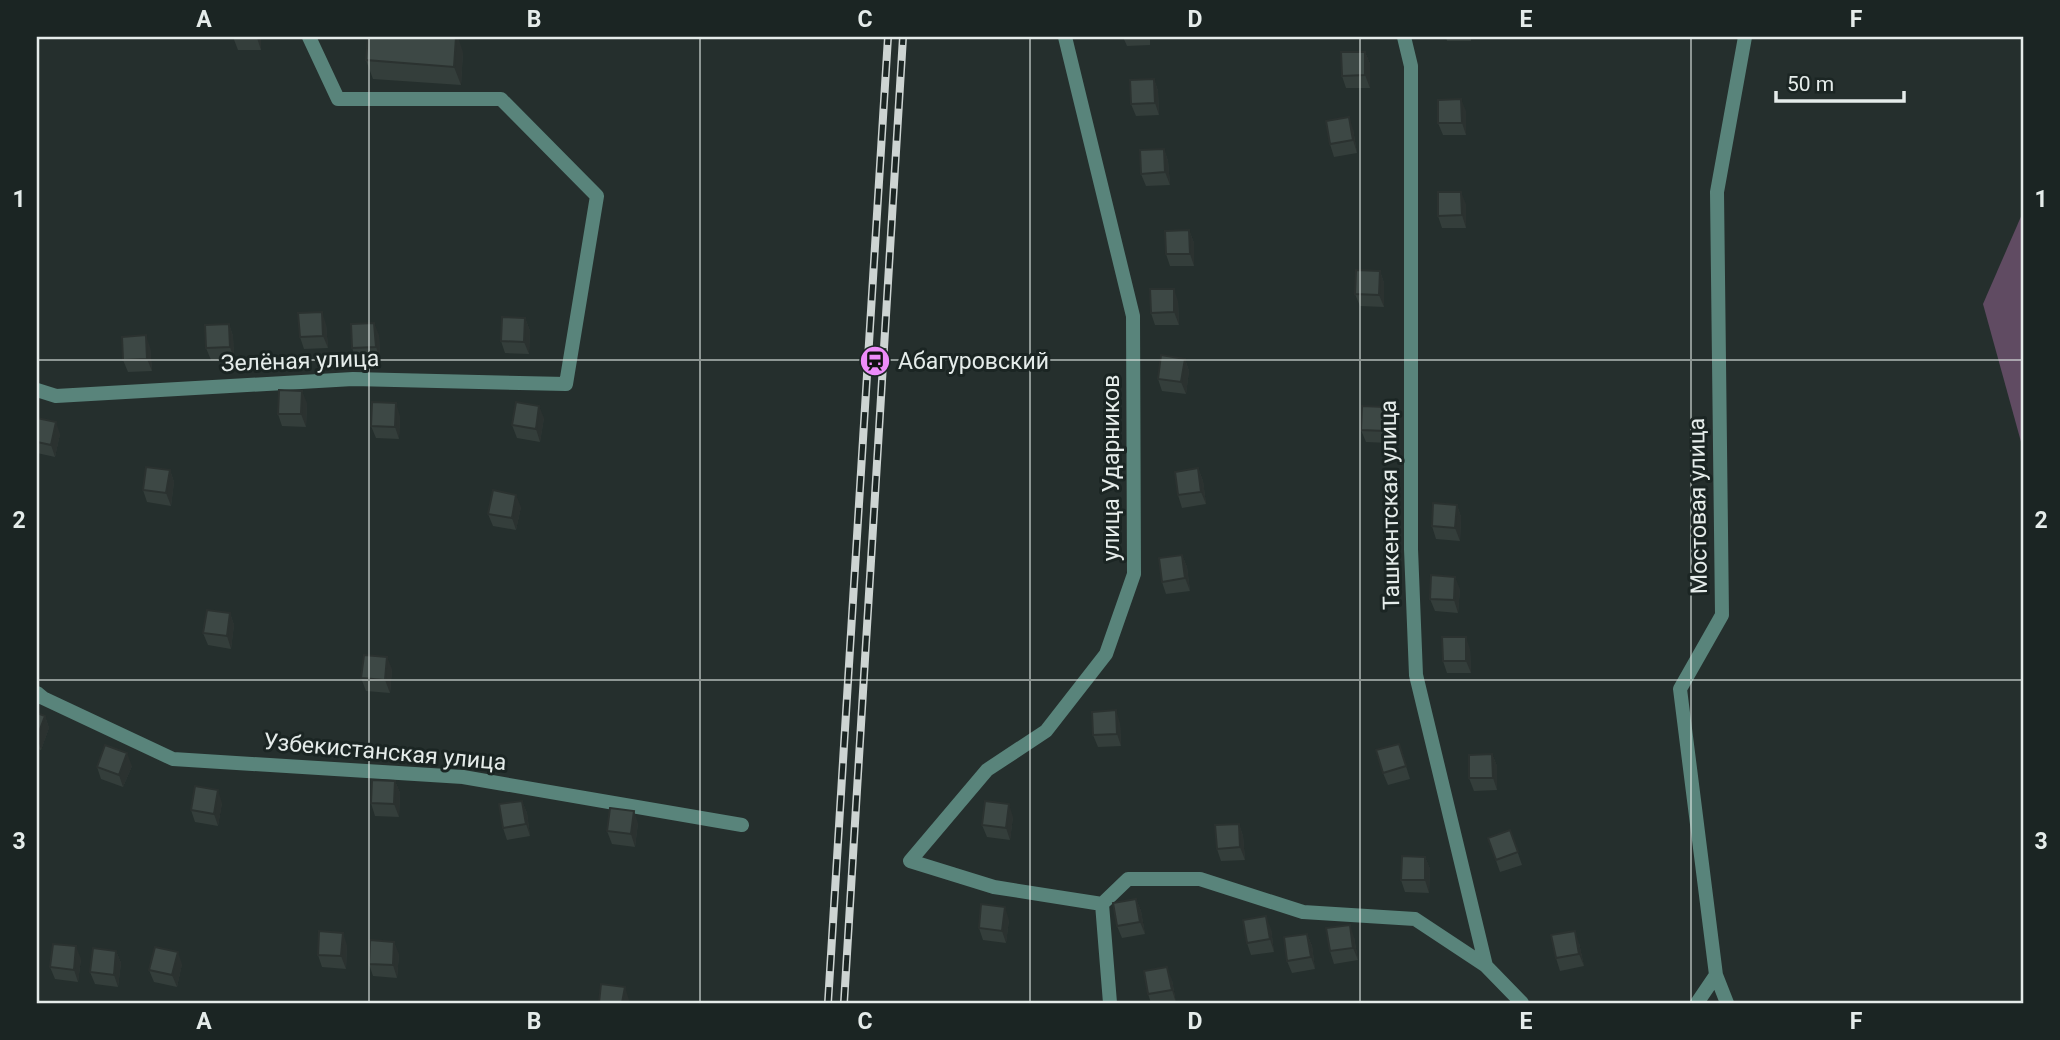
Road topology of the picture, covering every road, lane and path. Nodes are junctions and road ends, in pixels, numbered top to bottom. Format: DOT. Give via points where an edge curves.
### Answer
graph roads {
  1 [pos="309,37"];
  2 [pos="1065,37"];
  3 [pos="1404,37"];
  4 [pos="1745,37"];
  5 [pos="37,390"];
  6 [pos="37,692"];
  7 [pos="742,825"];
  8 [pos="1102,904"];
  9 [pos="1486,966"];
  10 [pos="1716,975"];
  11 [pos="1110,1003"];
  12 [pos="1522,1003"];
  13 [pos="1697,1003"];
  14 [pos="1727,1003"];
  1 -- 5 [label="street, Зелёная улица" via="338,99 501,99 597,196 566,384 353,379 56,396"];
  2 -- 8 [label="street, улица Ударников" via="1133,316 1134,574 1107,654 1046,731 987,770 911,861 994,887"];
  3 -- 9 [label="street, Ташкентская улица" via="1411,66 1411,549 1416,675"];
  4 -- 10 [label="street, Мостовая улица" via="1717,192 1722,615 1680,689"];
  6 -- 7 [label="street, Узбекистанская улица" via="173,759 463,777"];
  8 -- 9 [label="street" via="1128,879 1200,879 1303,912 1415,919"];
  8 -- 11 [label="street"];
  9 -- 12 [label="street"];
  10 -- 13 [label="street"];
  10 -- 14 [label="street, Мостовая улица"];
}
